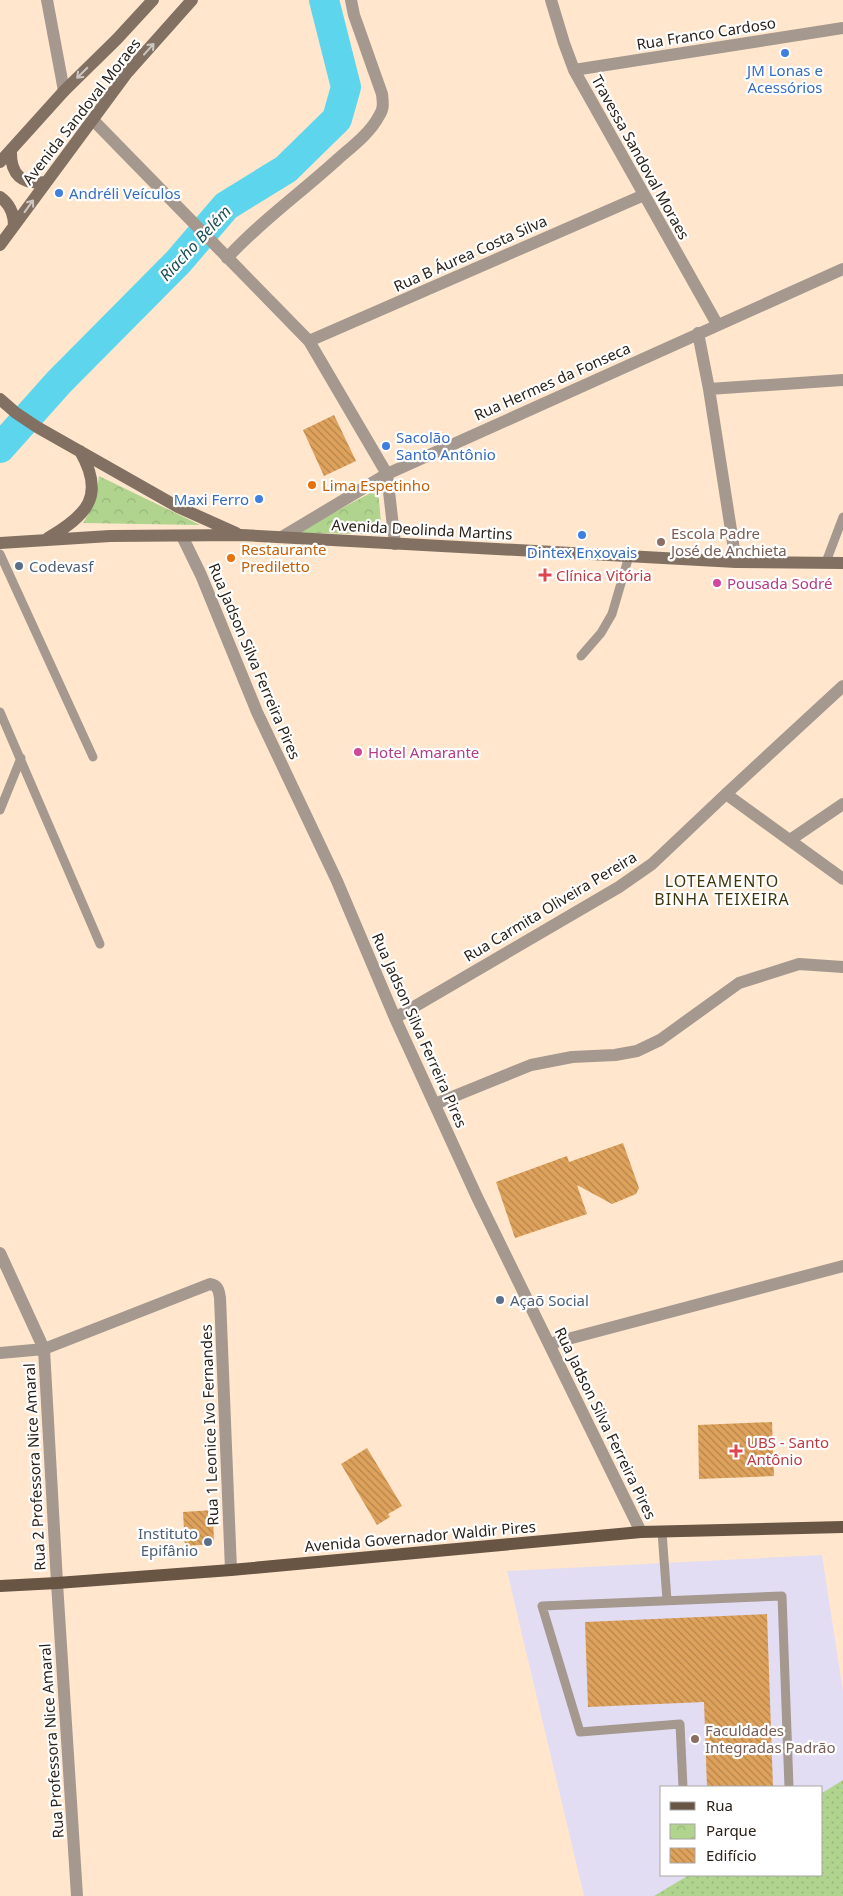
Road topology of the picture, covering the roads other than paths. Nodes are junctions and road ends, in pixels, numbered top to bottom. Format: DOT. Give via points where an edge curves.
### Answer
graph roads {
  1 [pos="47,0"];
  2 [pos="153,0"];
  3 [pos="192,0"];
  4 [pos="351,0"];
  5 [pos="551,0"];
  6 [pos="843,28"];
  7 [pos="574,70"];
  8 [pos="64,91"];
  9 [pos="93,120"];
  10 [pos="10,150"];
  11 [pos="0,162"];
  12 [pos="46,182"];
  13 [pos="644,195"];
  14 [pos="0,197"];
  15 [pos="14,226"];
  16 [pos="0,245"];
  17 [pos="228,258"];
  18 [pos="843,269"];
  19 [pos="717,324"];
  20 [pos="698,333"];
  21 [pos="309,341"];
  22 [pos="843,380"];
  23 [pos="709,389"];
  24 [pos="0,399"];
  25 [pos="78,449"];
  26 [pos="387,474"];
  27 [pos="843,517"];
  28 [pos="241,535"];
  29 [pos="182,536"];
  30 [pos="282,537"];
  31 [pos="44,540"];
  32 [pos="0,543"];
  33 [pos="395,544"];
  34 [pos="0,554"];
  35 [pos="629,556"];
  36 [pos="736,562"];
  37 [pos="826,562"];
  38 [pos="843,563"];
  39 [pos="581,656"];
  40 [pos="843,686"];
  41 [pos="0,712"];
  42 [pos="94,757"];
  43 [pos="21,758"];
  44 [pos="726,794"];
  45 [pos="843,804"];
  46 [pos="0,810"];
  47 [pos="790,840"];
  48 [pos="843,879"];
  49 [pos="100,944"];
  50 [pos="843,967"];
  51 [pos="396,1018"];
  52 [pos="435,1104"];
  53 [pos="0,1253"];
  54 [pos="843,1266"];
  55 [pos="549,1344"];
  56 [pos="44,1349"];
  57 [pos="0,1353"];
  58 [pos="843,1527"];
  59 [pos="641,1532"];
  60 [pos="662,1532"];
  61 [pos="231,1570"];
  62 [pos="57,1584"];
  63 [pos="0,1586"];
  64 [pos="667,1600"];
  65 [pos="683,1786"];
  66 [pos="790,1786"];
  67 [pos="77,1896"];
  1 -- 8 [label="street"];
  2 -- 8 [label="main road, Avenida Sandoval Moraes, one-way"];
  9 -- 3 [label="main road, Avenida Sandoval Moraes, one-way" via="127,73"];
  4 -- 17 [label="street" via="382,94 384,106 379,117 350,148 258,227"];
  5 -- 7 [label="street, Travessa Sandoval Moraes"];
  6 -- 7 [label="street, Rua Franco Cardoso"];
  7 -- 13 [label="street, Travessa Sandoval Moraes"];
  8 -- 10 [label="main road, Avenida Sandoval Moraes"];
  9 -- 12 [label="main road, Avenida Sandoval Moraes"];
  9 -- 17 [label="street"];
  10 -- 11 [label="main road, Avenida Sandoval Moraes"];
  10 -- 12 [label="main road" via="10,162 25,181 32,184"];
  15 -- 12 [label="main road, Avenida Sandoval Moraes, one-way"];
  13 -- 19 [label="street, Travessa Sandoval Moraes"];
  13 -- 21 [label="street, Rua B Áurea Costa Silva"];
  14 -- 15 [label="main road" via="11,210"];
  15 -- 16 [label="main road, Avenida Sandoval Moraes"];
  17 -- 21 [label="street"];
  18 -- 19 [label="street, Rua Hermes da Fonseca"];
  19 -- 20 [label="street, Rua Hermes da Fonseca"];
  20 -- 23 [label="street"];
  20 -- 26 [label="street, Rua Hermes da Fonseca"];
  21 -- 26 [label="street"];
  22 -- 23 [label="street"];
  23 -- 36 [label="street"];
  24 -- 25 [label="main road" via="37,427"];
  25 -- 28 [label="main road" via="178,507"];
  25 -- 31 [label="main road" via="88,465 92,491 76,520"];
  26 -- 30 [label="street, Rua Hermes da Fonseca"];
  26 -- 33 [label="street"];
  27 -- 37 [label="lane"];
  28 -- 29 [label="main road, Avenida Deolinda Martins"];
  28 -- 30 [label="main road, Avenida Deolinda Martins"];
  29 -- 31 [label="main road, Avenida Deolinda Martins"];
  29 -- 51 [label="street, Rua Jadson Silva Ferreira Pires" via="201,574 257,712 337,881"];
  30 -- 33 [label="main road, Avenida Deolinda Martins"];
  31 -- 32 [label="main road, Avenida Deolinda Martins"];
  33 -- 35 [label="main road, Avenida Deolinda Martins"];
  34 -- 42 [label="lane"];
  35 -- 36 [label="main road, Avenida Deolinda Martins"];
  35 -- 39 [label="lane" via="612,614"];
  36 -- 37 [label="main road, Avenida Deolinda Martins"];
  37 -- 38 [label="main road, Avenida Deolinda Martins"];
  40 -- 44 [label="street, Rua Carmita Oliveira Pereira"];
  41 -- 43 [label="lane"];
  43 -- 46 [label="lane"];
  43 -- 49 [label="lane"];
  44 -- 47 [label="street"];
  44 -- 51 [label="street, Rua Carmita Oliveira Pereira" via="639,873"];
  45 -- 47 [label="street"];
  47 -- 48 [label="street"];
  50 -- 52 [label="street" via="798,964 739,983 660,1040 637,1051 572,1057 531,1065"];
  51 -- 52 [label="street, Rua Jadson Silva Ferreira Pires"];
  52 -- 55 [label="street, Rua Jadson Silva Ferreira Pires"];
  53 -- 56 [label="street"];
  54 -- 55 [label="street"];
  55 -- 59 [label="street, Rua Jadson Silva Ferreira Pires"];
  56 -- 57 [label="street"];
  56 -- 61 [label="street, Rua 1 Leonice Ivo Fernandes" via="210,1284 216,1286 220,1298"];
  56 -- 62 [label="street, Rua 2 Professora Nice Amaral"];
  58 -- 60 [label="main road, Avenida Governador Waldir Pires"];
  59 -- 60 [label="main road, Avenida Governador Waldir Pires"];
  59 -- 61 [label="main road, Avenida Governador Waldir Pires"];
  60 -- 64 [label="lane"];
  61 -- 62 [label="main road, Avenida Governador Waldir Pires"];
  62 -- 63 [label="main road, Avenida Governador Waldir Pires"];
  62 -- 67 [label="street, Rua Professora Nice Amaral"];
  64 -- 65 [label="lane" via="542,1606 580,1732 680,1724"];
  64 -- 66 [label="lane" via="782,1596"];
}
